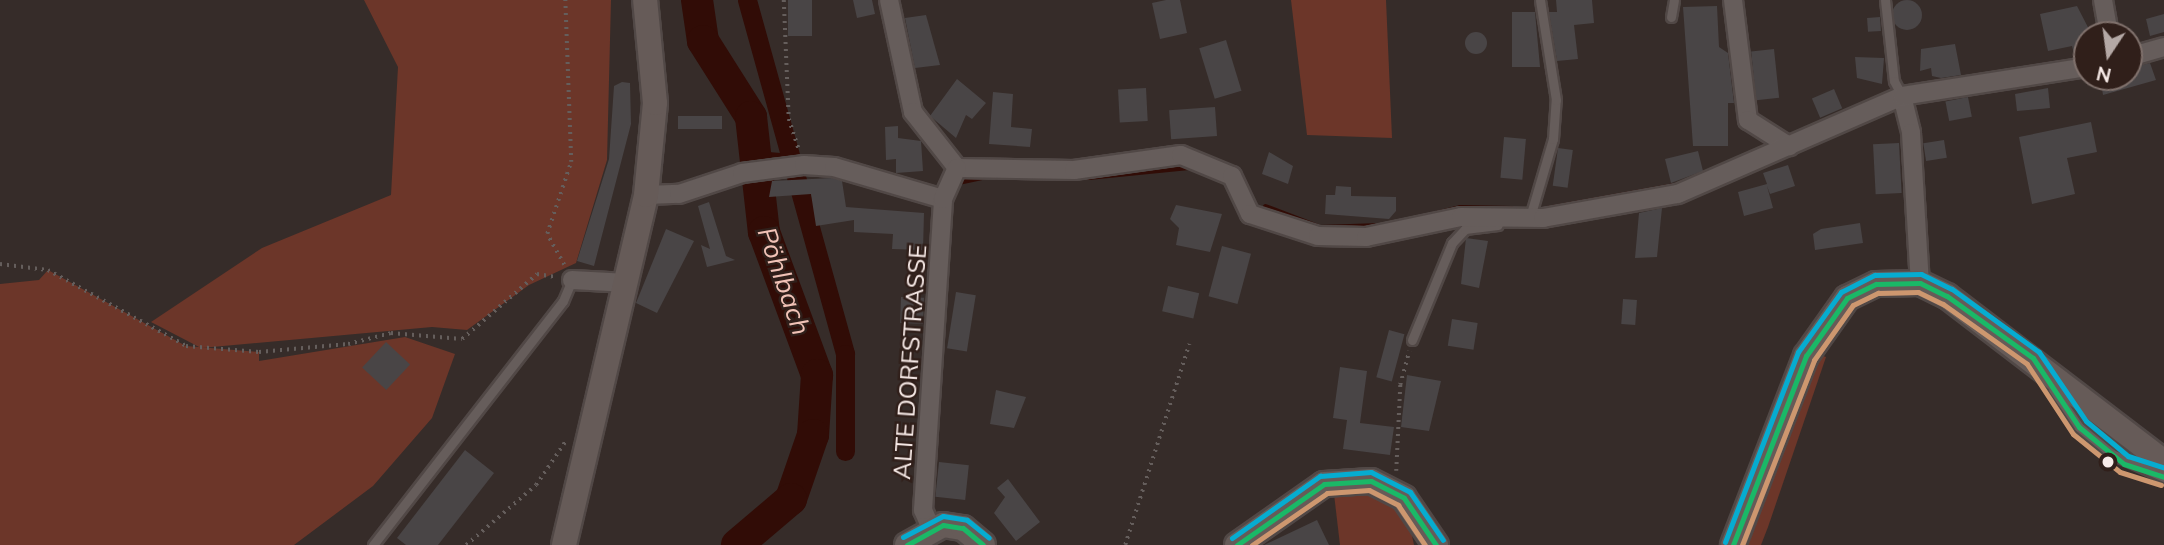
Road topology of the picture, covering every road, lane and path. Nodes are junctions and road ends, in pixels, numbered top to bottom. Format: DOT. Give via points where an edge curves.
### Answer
graph roads {
  1 [pos="565,0"];
  2 [pos="645,0"];
  3 [pos="784,0"];
  4 [pos="889,0"];
  5 [pos="1539,0"];
  6 [pos="1674,0"];
  7 [pos="1733,0"];
  8 [pos="1885,0"];
  9 [pos="2104,0"];
  10 [pos="1671,17"];
  11 [pos="2107,21"];
  12 [pos="2164,47"];
  13 [pos="2143,53"];
  14 [pos="2073,69"];
  15 [pos="1902,96"];
  16 [pos="1788,146"];
  17 [pos="798,147"];
  18 [pos="957,167"];
  19 [pos="646,195"];
  20 [pos="943,199"];
  21 [pos="1525,217"];
  22 [pos="0,264"];
  23 [pos="572,280"];
  24 [pos="628,283"];
  25 [pos="1920,283"];
  26 [pos="1412,340"];
  27 [pos="1189,344"];
  28 [pos="2033,358"];
  29 [pos="575,433"];
  30 [pos="2164,462"];
  31 [pos="1395,469"];
  32 [pos="2164,477"];
  33 [pos="931,528"];
  34 [pos="373,545"];
  35 [pos="466,545"];
  36 [pos="564,545"];
  37 [pos="907,545"];
  38 [pos="983,545"];
  39 [pos="1125,545"];
  40 [pos="1237,545"];
  41 [pos="1436,545"];
  42 [pos="1733,545"];
  1 -- 23 [label="path" via="572,152 547,234"];
  2 -- 19 [label="main road" via="655,103"];
  3 -- 17 [label="path" via="789,119"];
  4 -- 18 [label="street" via="913,112"];
  5 -- 21 [label="lane" via="1556,100 1553,139"];
  6 -- 10 [label="lane"];
  7 -- 16 [label="street" via="1748,120"];
  8 -- 15 [label="lane" via="1894,81"];
  9 -- 11 [label="street"];
  12 -- 13 [label="street"];
  14 -- 15 [label="street"];
  15 -- 16 [label="street"];
  15 -- 25 [label="street" via="1911,133"];
  16 -- 21 [label="street" via="1678,194"];
  18 -- 20 [label="street, ALTE DORFSTRASSE"];
  18 -- 21 [label="street" via="1073,170 1181,155 1232,176 1250,214 1318,236 1366,237 1461,217"];
  19 -- 20 [label="street" via="679,194 742,173 799,166 834,167"];
  19 -- 24 [label="main road"];
  20 -- 33 [label="street, ALTE DORFSTRASSE" via="923,510"];
  21 -- 26 [label="lane" via="1465,229 1452,243"];
  22 -- 23 [label="path" via="48,270 99,293 159,333 209,351 348,344 391,333 462,339 537,274"];
  23 -- 24 [label="street"];
  23 -- 34 [label="lane" via="563,301"];
  24 -- 36 [label="main road"];
  25 -- 28 [label="main road"];
  25 -- 42 [label="main road" via="1876,284 1847,298 1824,323"];
  26 -- 31 [label="path" via="1400,385"];
  27 -- 39 [label="path"];
  28 -- 30 [label="main road"];
  28 -- 32 [label="lane" via="2079,427 2124,464"];
  29 -- 35 [label="path" via="557,447 536,485"];
  33 -- 37 [label="main road"];
  33 -- 38 [label="main road" via="964,528"];
  40 -- 41 [label="main road" via="1324,484 1371,481 1404,498"];
}
